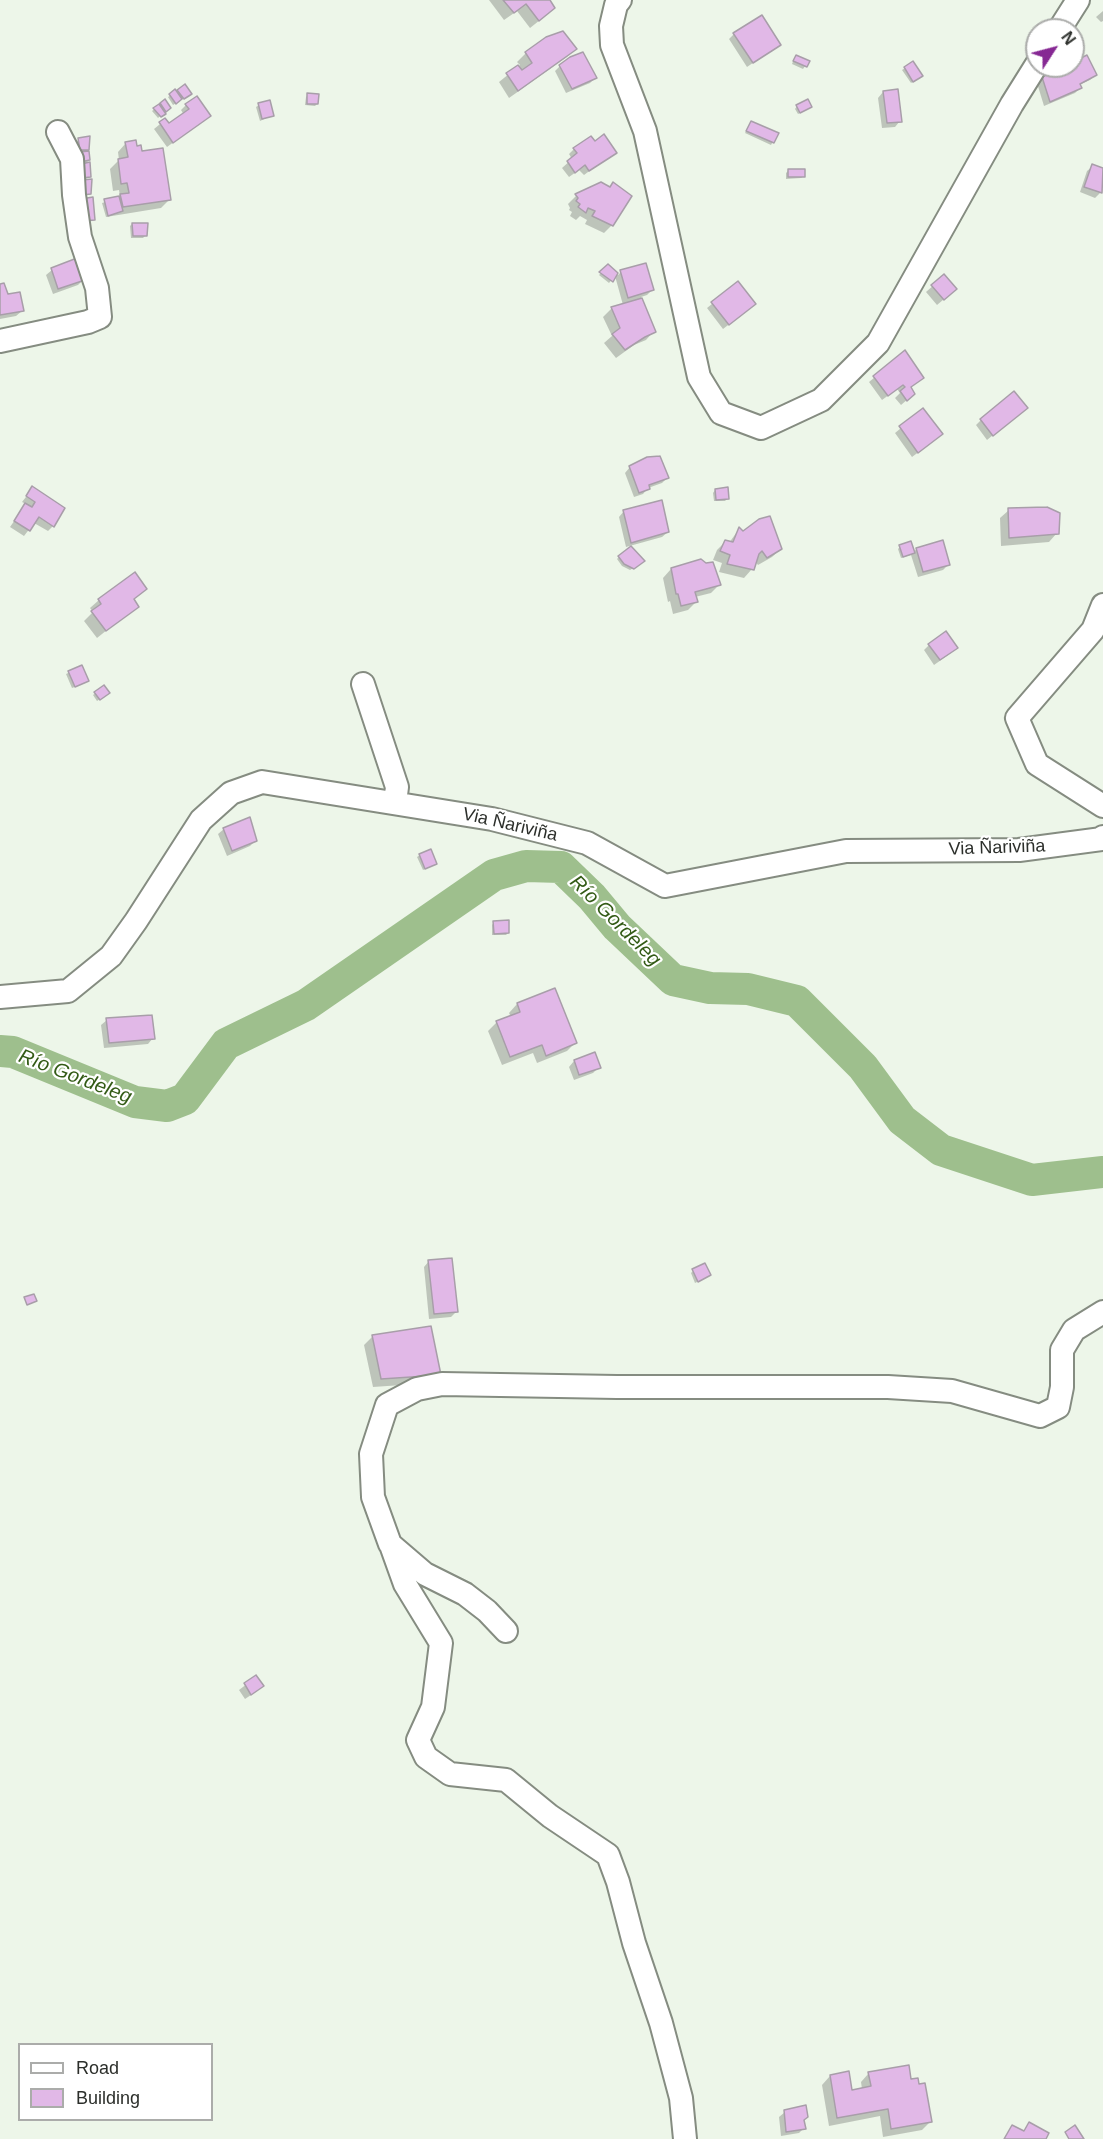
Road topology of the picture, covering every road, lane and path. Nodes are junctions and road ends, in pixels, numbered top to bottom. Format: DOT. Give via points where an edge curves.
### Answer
graph roads {
  1 [pos="620,0"];
  2 [pos="1078,0"];
  3 [pos="1067,18"];
  4 [pos="1028,78"];
  5 [pos="58,132"];
  6 [pos="0,341"];
  7 [pos="1103,605"];
  8 [pos="363,684"];
  9 [pos="395,803"];
  10 [pos="1103,806"];
  11 [pos="1103,837"];
  12 [pos="0,997"];
  13 [pos="1103,1312"];
  14 [pos="390,1544"];
  15 [pos="506,1631"];
  16 [pos="685,2139"];
  1 -- 4 [label="street" via="611,26 612,45 645,131 699,377 721,413 761,428 821,400 878,343"];
  2 -- 3 [label="street"];
  5 -- 6 [label="street" via="72,159 80,237 97,288 100,317"];
  7 -- 10 [label="street" via="1093,630 1017,718 1037,764"];
  8 -- 9 [label="street" via="397,787"];
  9 -- 11 [label="street, Via Ñariviña" via="492,819 586,843 665,886 846,851 1019,850"];
  9 -- 12 [label="street, Via Ñariviña" via="262,782 231,793 201,820 111,956 68,991"];
  13 -- 14 [label="street" via="1074,1330 1062,1350 1058,1407 1040,1416 952,1391 888,1388 442,1384 417,1389 387,1405 371,1454 373,1497"];
  14 -- 15 [label="street" via="425,1574 473,1599"];
  14 -- 16 [label="street" via="405,1584 441,1642 434,1707 418,1740 426,1757 450,1774 506,1780 608,1855 661,2023 681,2098"];
}
